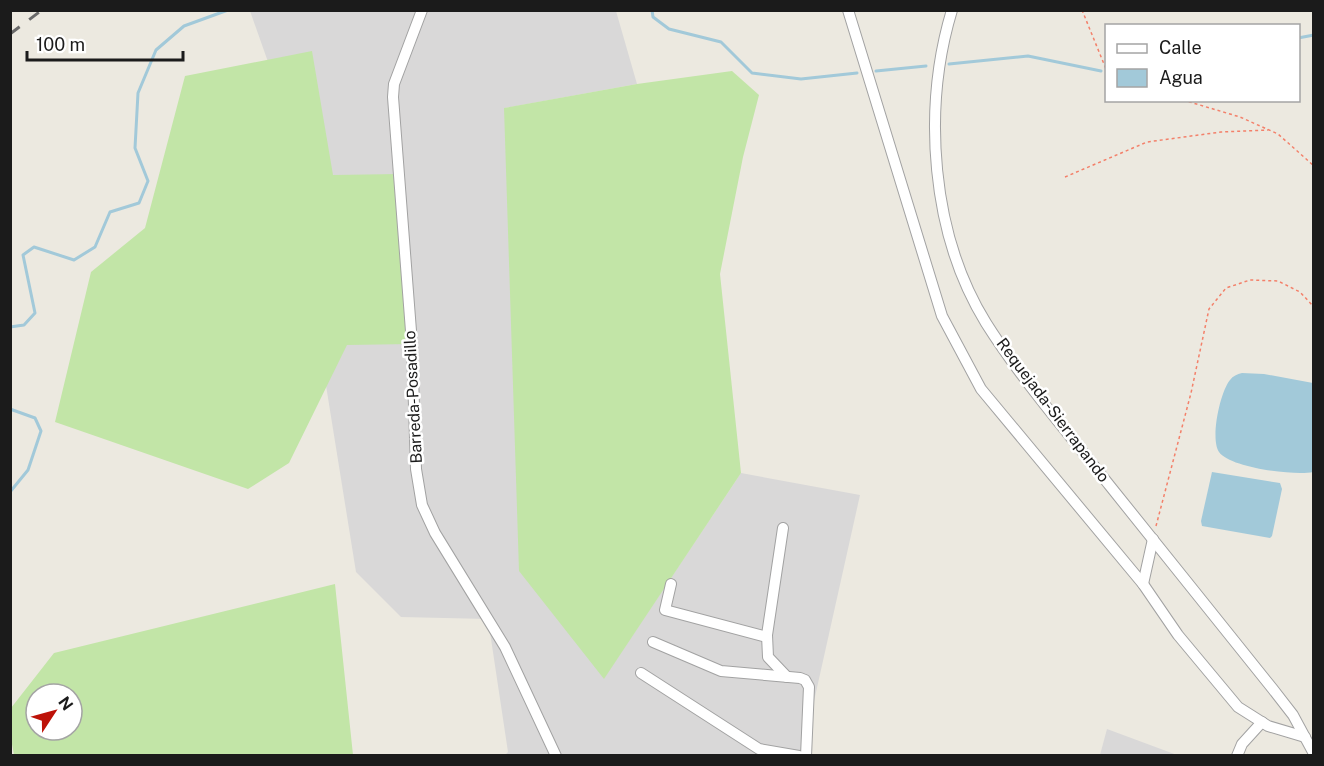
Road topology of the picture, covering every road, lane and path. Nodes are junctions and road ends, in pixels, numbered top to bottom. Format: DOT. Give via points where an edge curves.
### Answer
graph roads {
  1 [pos="422,10"];
  2 [pos="848,10"];
  3 [pos="952,10"];
  4 [pos="1082,10"];
  5 [pos="1105,64"];
  6 [pos="1190,102"];
  7 [pos="1269,130"];
  8 [pos="1314,166"];
  9 [pos="1065,177"];
  10 [pos="1314,307"];
  11 [pos="783,528"];
  12 [pos="1153,539"];
  13 [pos="671,584"];
  14 [pos="1143,584"];
  15 [pos="767,637"];
  16 [pos="653,642"];
  17 [pos="642,672"];
  18 [pos="787,677"];
  19 [pos="1262,722"];
  20 [pos="1305,737"];
  21 [pos="1314,754"];
  22 [pos="556,756"];
  23 [pos="799,756"];
  24 [pos="806,756"];
  25 [pos="1237,756"];
  1 -- 22 [label="street, Barreda-Posadillo" via="393,97 412,344 418,488 427,518 505,647"];
  2 -- 14 [label="street" via="942,316 981,389"];
  3 -- 12 [label="street, Requejada-Sierrapando" via="938,74 935,154 951,238 963,275 985,321 1013,362"];
  4 -- 5 [label="path"];
  6 -- 7 [label="path"];
  7 -- 8 [label="path"];
  7 -- 9 [label="path" via="1147,142"];
  10 -- 12 [label="path" via="1300,292 1278,281 1250,280 1226,288 1209,309"];
  11 -- 15 [label="street"];
  12 -- 14 [label="street"];
  12 -- 20 [label="street, Requejada-Sierrapando" via="1293,715"];
  13 -- 15 [label="street" via="665,610"];
  14 -- 19 [label="street" via="1178,635 1238,707"];
  15 -- 18 [label="street" via="768,657"];
  16 -- 18 [label="street" via="721,671"];
  17 -- 23 [label="street" via="759,749"];
  18 -- 24 [label="street" via="800,678 809,687"];
  19 -- 20 [label="street"];
  19 -- 25 [label="street" via="1242,744"];
  20 -- 21 [label="street, Requejada-Sierrapando"];
}
